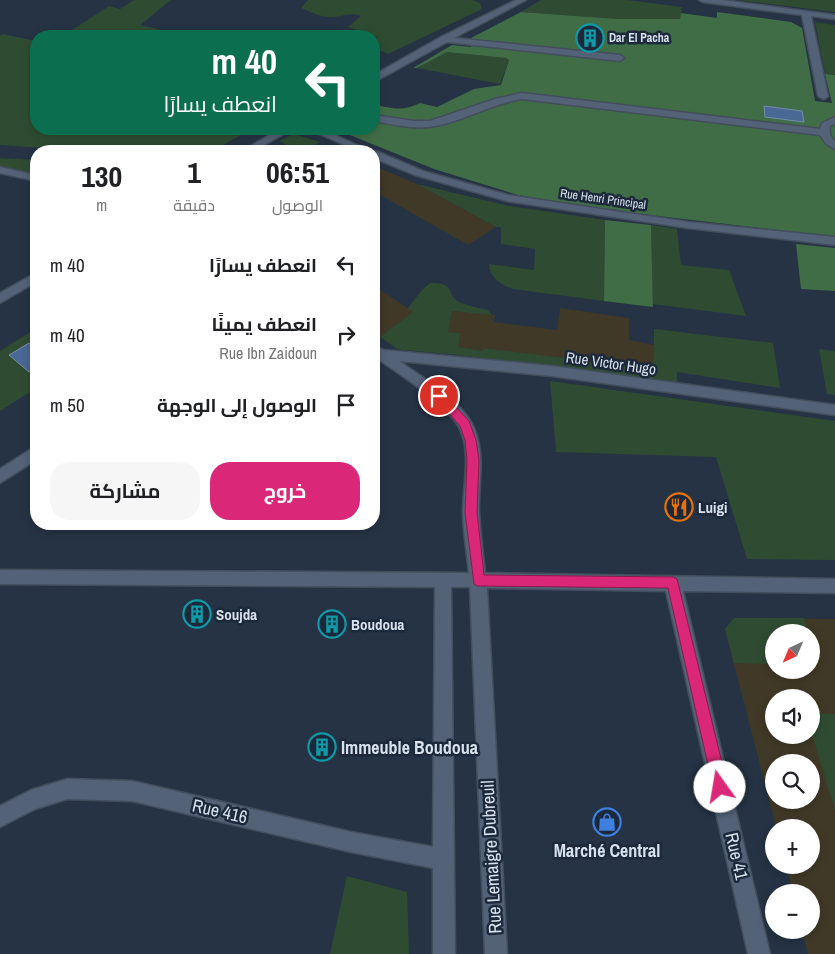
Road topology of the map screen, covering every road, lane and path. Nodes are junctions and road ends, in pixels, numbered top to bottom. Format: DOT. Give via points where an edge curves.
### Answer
graph roads {
  1 [pos="522,0"];
  2 [pos="703,0"];
  3 [pos="806,13"];
  4 [pos="835,17"];
  5 [pos="444,39"];
  6 [pos="620,58"];
  7 [pos="380,76"];
  8 [pos="824,96"];
  9 [pos="380,119"];
  10 [pos="835,120"];
  11 [pos="824,132"];
  12 [pos="276,135"];
  13 [pos="327,135"];
  14 [pos="258,145"];
  15 [pos="352,145"];
  16 [pos="835,146"];
  17 [pos="380,157"];
  18 [pos="0,170"];
  19 [pos="30,177"];
  20 [pos="835,241"];
  21 [pos="30,281"];
  22 [pos="0,299"];
  23 [pos="380,352"];
  24 [pos="380,353"];
  25 [pos="835,410"];
  26 [pos="30,456"];
  27 [pos="0,477"];
  28 [pos="0,577"];
  29 [pos="443,580"];
  30 [pos="478,580"];
  31 [pos="673,583"];
  32 [pos="835,586"];
  33 [pos="0,816"];
  34 [pos="442,859"];
  35 [pos="444,954"];
  36 [pos="496,954"];
  37 [pos="759,954"];
  1 -- 5 [label="street"];
  2 -- 3 [label="street"];
  3 -- 4 [label="street"];
  3 -- 8 [label="street"];
  5 -- 6 [label="street"];
  5 -- 7 [label="street"];
  9 -- 11 [label="street" via="435,124 488,102 522,96"];
  10 -- 11 [label="street" via="825,126"];
  11 -- 16 [label="street"];
  12 -- 14 [label="street"];
  13 -- 15 [label="street"];
  17 -- 20 [label="street, Rue Henri Principal" via="419,174 507,198 688,225"];
  18 -- 19 [label="street"];
  21 -- 22 [label="street"];
  23 -- 25 [label="street, Rue Victor Hugo"];
  24 -- 30 [label="street, Rue Lemaigre Dubreuil" via="439,396 465,424 473,460 471,512"];
  26 -- 27 [label="street"];
  28 -- 29 [label="street"];
  29 -- 30 [label="street"];
  29 -- 34 [label="street"];
  30 -- 31 [label="street"];
  30 -- 36 [label="street, Rue Lemaigre Dubreuil"];
  31 -- 32 [label="street"];
  31 -- 37 [label="street, Rue 41"];
  33 -- 34 [label="street, Rue 416" via="31,800 68,788 132,791 351,842"];
  34 -- 35 [label="street"];
}
